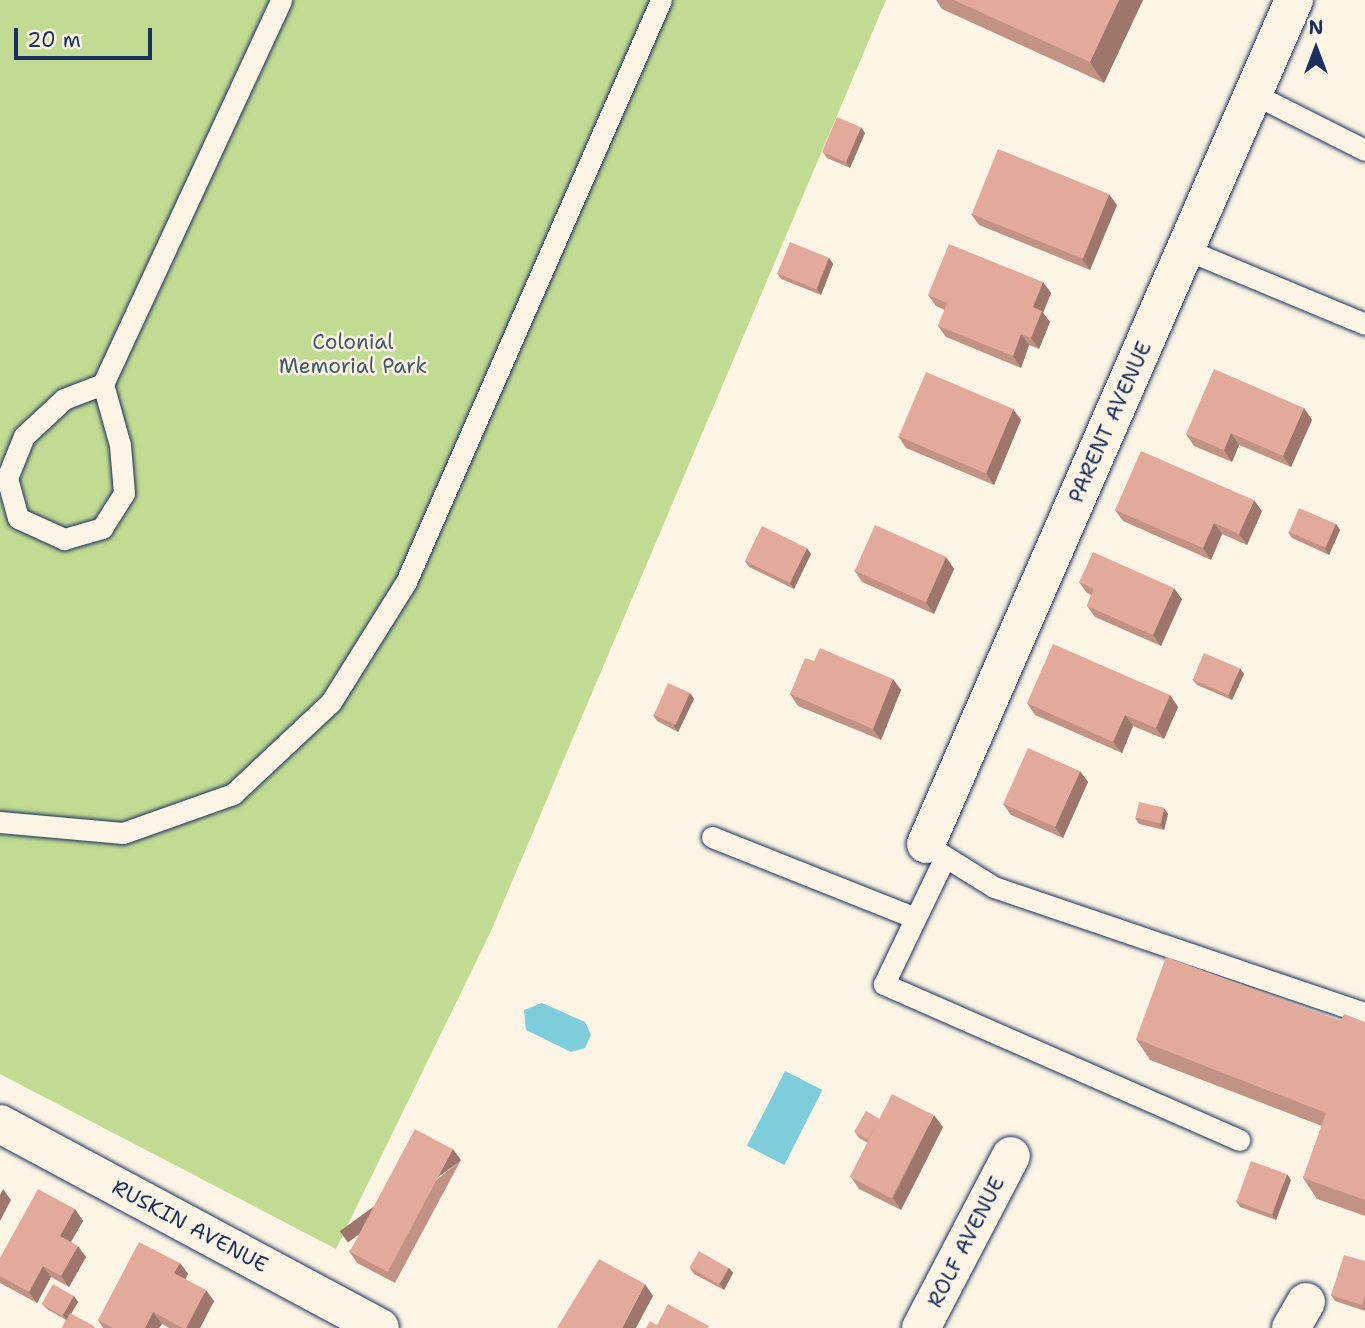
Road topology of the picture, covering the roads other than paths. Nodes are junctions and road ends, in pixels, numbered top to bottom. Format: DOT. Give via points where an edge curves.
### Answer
graph roads {
  1 [pos="281,0"];
  2 [pos="661,0"];
  3 [pos="1294,0"];
  4 [pos="1254,94"];
  5 [pos="1365,150"];
  6 [pos="1185,249"];
  7 [pos="1365,324"];
  8 [pos="103,384"];
  9 [pos="0,822"];
  10 [pos="712,837"];
  11 [pos="935,850"];
  12 [pos="916,918"];
  13 [pos="1365,1013"];
  14 [pos="0,1125"];
  15 [pos="1240,1140"];
  16 [pos="1011,1156"];
  17 [pos="380,1328"];
  18 [pos="921,1328"];
  1 -- 8 [label="lane"];
  2 -- 9 [label="lane" via="406,582 331,702 233,794 123,833"];
  3 -- 4 [label="street, PARENT AVENUE"];
  4 -- 5 [label="lane"];
  4 -- 6 [label="street, PARENT AVENUE"];
  6 -- 7 [label="lane"];
  6 -- 11 [label="street, PARENT AVENUE"];
  8 -- 8 [label="lane" via="120,445 124,493 102,527 64,539 18,518 7,478 24,436 64,399"];
  10 -- 12 [label="lane"];
  11 -- 12 [label="lane"];
  11 -- 13 [label="lane" via="994,887"];
  12 -- 15 [label="lane" via="884,984"];
  14 -- 17 [label="street, RUSKIN AVENUE"];
  16 -- 18 [label="street, ROLF AVENUE"];
}
